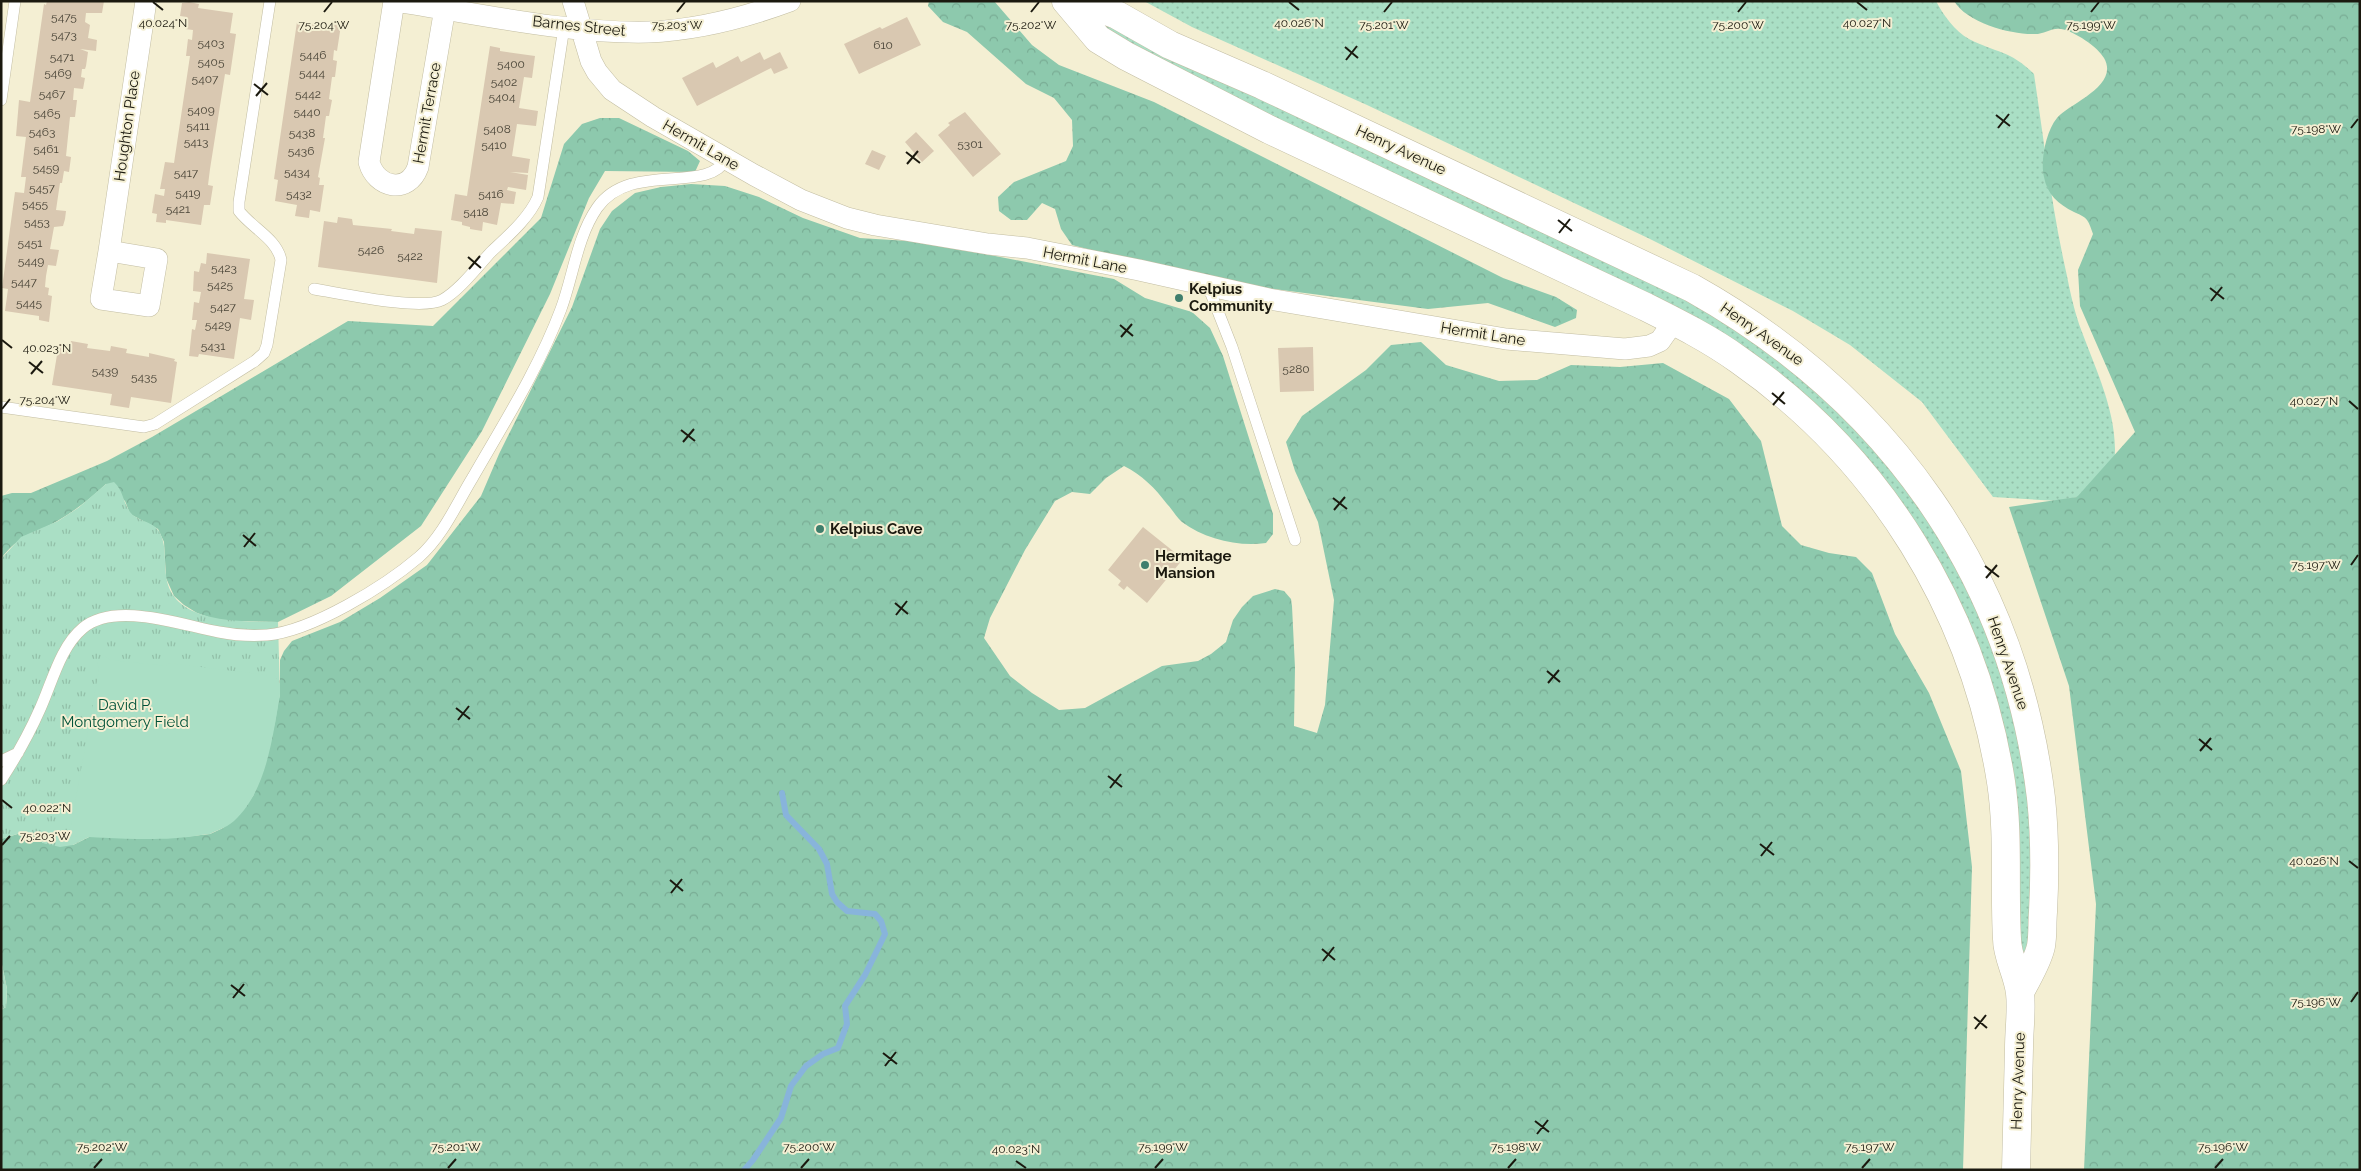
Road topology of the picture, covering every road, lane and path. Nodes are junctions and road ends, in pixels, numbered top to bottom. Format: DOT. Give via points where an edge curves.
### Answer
graph roads {
  1 [pos="15,1"];
  2 [pos="146,1"];
  3 [pos="270,1"];
  4 [pos="394,1"];
  5 [pos="573,1"];
  6 [pos="790,1"];
  7 [pos="1066,1"];
  8 [pos="1081,1"];
  9 [pos="445,8"];
  10 [pos="572,28"];
  11 [pos="1,100"];
  12 [pos="726,159"];
  13 [pos="109,251"];
  14 [pos="1208,286"];
  15 [pos="314,289"];
  16 [pos="1674,321"];
  17 [pos="1,407"];
  18 [pos="1295,540"];
  19 [pos="18,753"];
  20 [pos="1,761"];
  21 [pos="1,780"];
  22 [pos="2020,992"];
  23 [pos="2016,1170"];
  1 -- 11 [label="lane"];
  2 -- 13 [label="street, Houghton Place"];
  3 -- 17 [label="lane" via="239,202 239,211 273,244 281,260 264,353 155,424 144,427"];
  4 -- 9 [label="street, Barnes Street"];
  4 -- 9 [label="street, Hermit Terrace" via="369,162 379,179 393,185 407,183 414,177 418,166"];
  5 -- 10 [label="street, Hermit Lane"];
  6 -- 10 [label="street, Barnes Street" via="733,20 679,30 626,32"];
  7 -- 16 [label="main road, Henry Avenue" via="1098,39 1134,60 1270,130"];
  8 -- 22 [label="main road, Henry Avenue" via="1117,15 1170,45 1262,85 1692,288 1773,338 1820,376 1868,422 1923,489 1958,543 2000,631 2022,701 2038,775 2045,877 2041,947"];
  9 -- 10 [label="street, Barnes Street"];
  10 -- 12 [label="street, Hermit Lane" via="597,72 612,90"];
  10 -- 15 [label="lane" via="540,191 534,207 508,236 452,292 436,303 404,303"];
  12 -- 14 [label="street, Hermit Lane" via="801,200 847,218 1027,248"];
  12 -- 19 [label="lane" via="719,170 709,174 631,183 615,190 599,205 587,228 556,321 538,360 435,538 396,576 331,614 293,631 265,635 222,633 127,616 89,623 73,638 64,654"];
  14 -- 16 [label="street, Hermit Lane" via="1289,303 1506,339 1583,347 1625,349 1649,346 1663,338"];
  14 -- 18 [label="lane" via="1232,348"];
  16 -- 22 [label="main road, Henry Avenue" via="1738,359 1822,428 1874,486 1934,578 1971,661 1995,751 2005,821 2007,942"];
  19 -- 20 [label="lane"];
  19 -- 21 [label="lane"];
  22 -- 23 [label="main road, Henry Avenue"];
}
